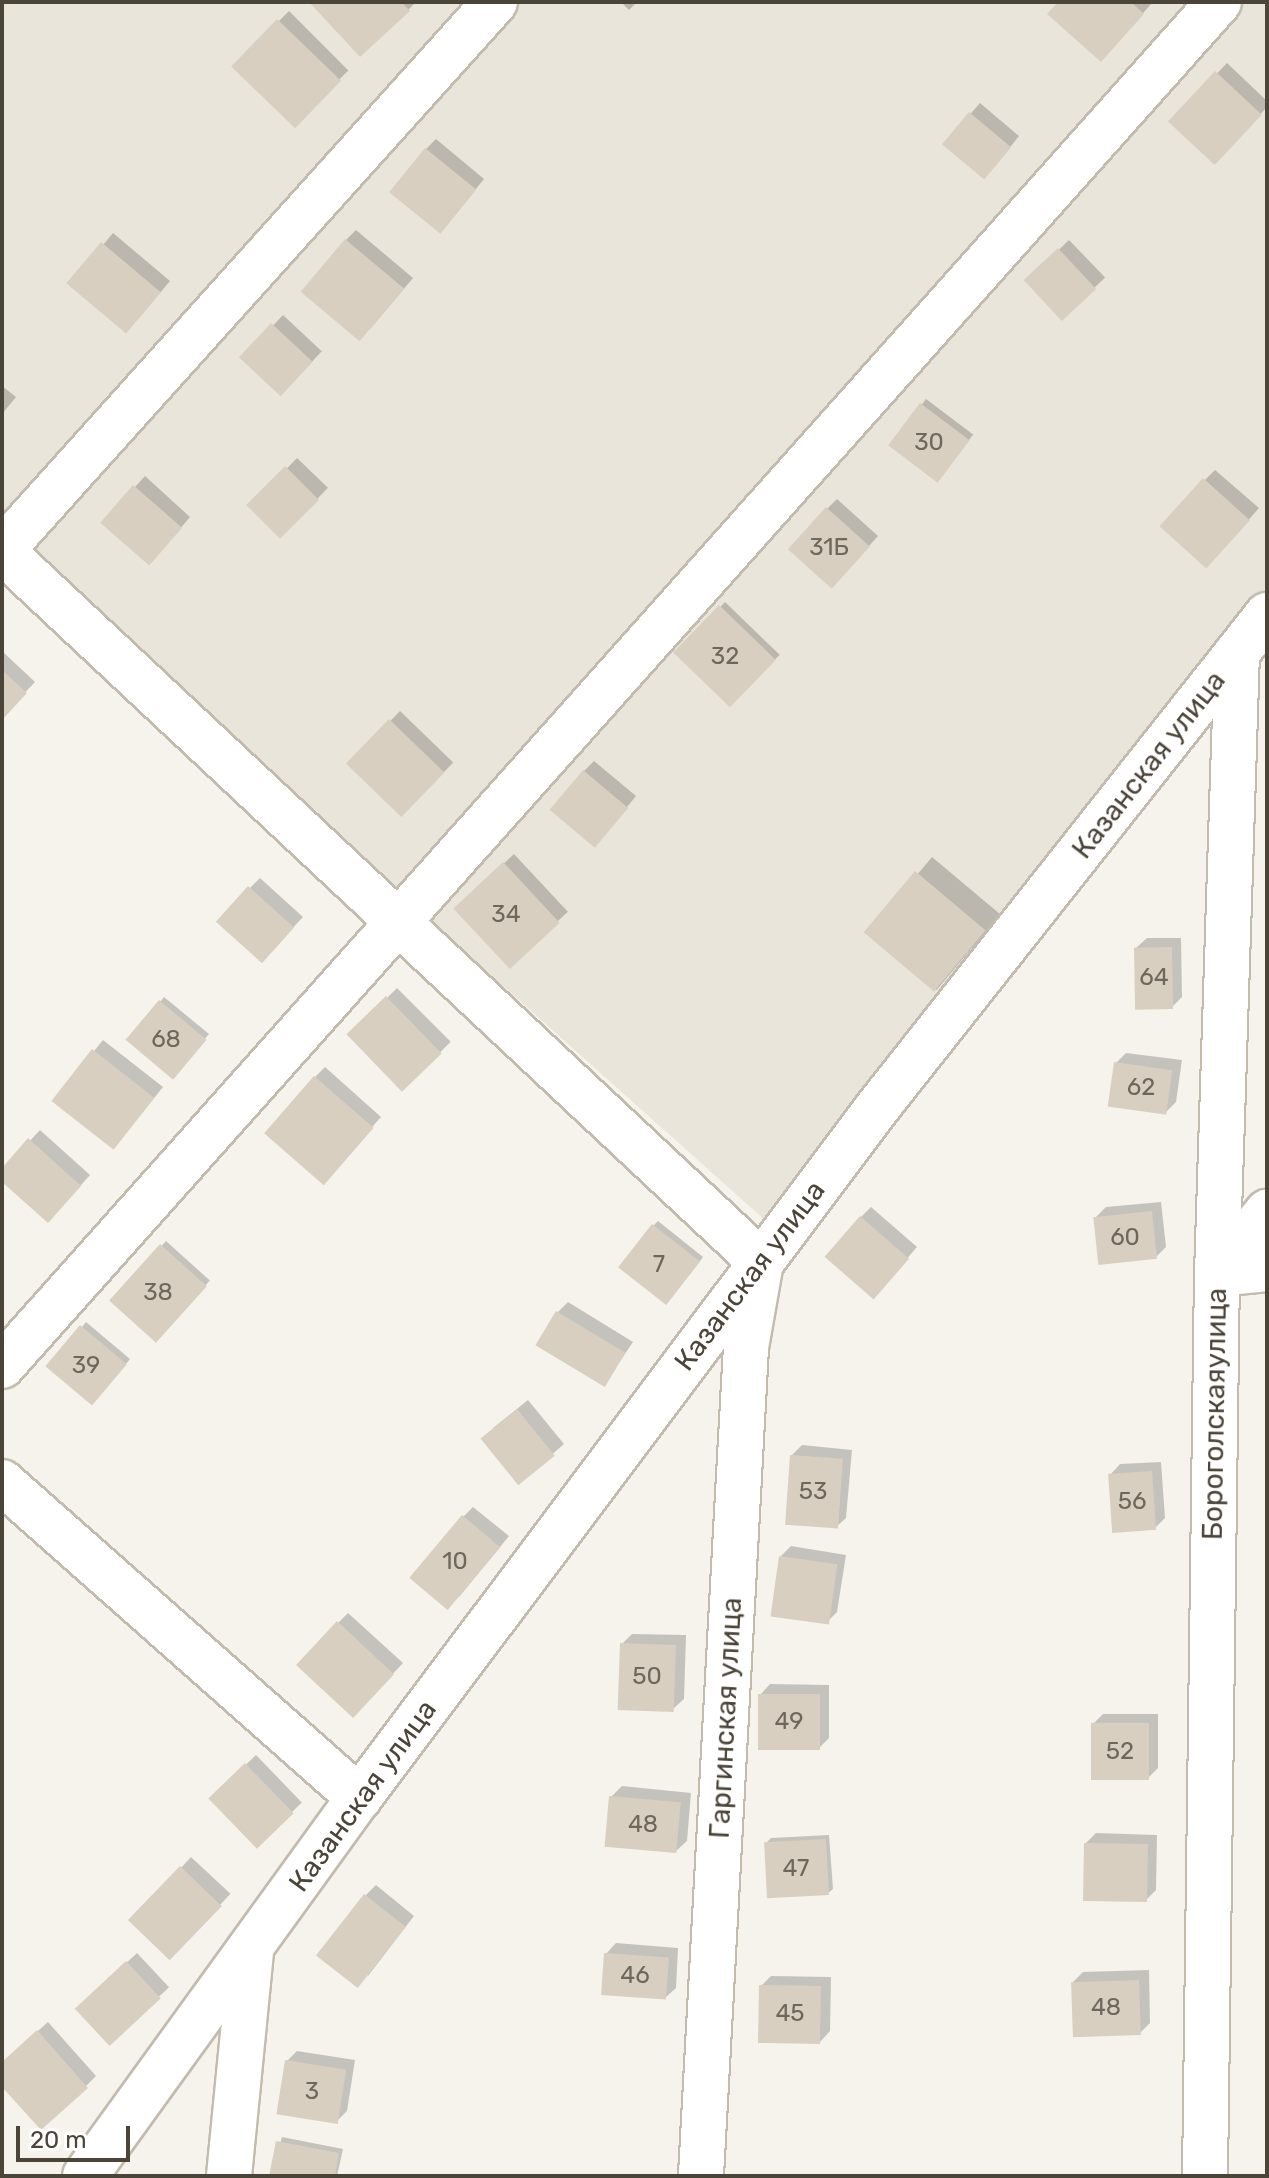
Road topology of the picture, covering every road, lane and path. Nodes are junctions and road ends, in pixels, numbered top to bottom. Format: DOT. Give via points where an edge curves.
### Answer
graph roads {
  1 [pos="495,2"];
  2 [pos="1219,2"];
  3 [pos="2,551"];
  4 [pos="1267,615"];
  5 [pos="1237,653"];
  6 [pos="401,924"];
  7 [pos="1267,1212"];
  8 [pos="761,1262"];
  9 [pos="1267,1269"];
  10 [pos="1217,1274"];
  11 [pos="2,1366"];
  12 [pos="2,1482"];
  13 [pos="359,1798"];
  14 [pos="251,1951"];
  15 [pos="85,2176"];
  16 [pos="229,2176"];
  17 [pos="701,2176"];
  18 [pos="1205,2176"];
  1 -- 3 [label="street"];
  2 -- 6 [label="street"];
  3 -- 6 [label="street"];
  4 -- 5 [label="street, Казанская улица"];
  5 -- 8 [label="street, Казанская улица"];
  5 -- 10 [label="street, Бороголскаяулица"];
  6 -- 8 [label="street"];
  6 -- 11 [label="street"];
  7 -- 10 [label="street"];
  8 -- 13 [label="street, Казанская улица"];
  8 -- 17 [label="street, Гаргинская улица" via="746,1347"];
  9 -- 10 [label="street"];
  10 -- 18 [label="street, Бороголскаяулица"];
  12 -- 13 [label="street"];
  13 -- 14 [label="street, Казанская улица"];
  14 -- 15 [label="street, Казанская улица"];
  14 -- 16 [label="street"];
}
